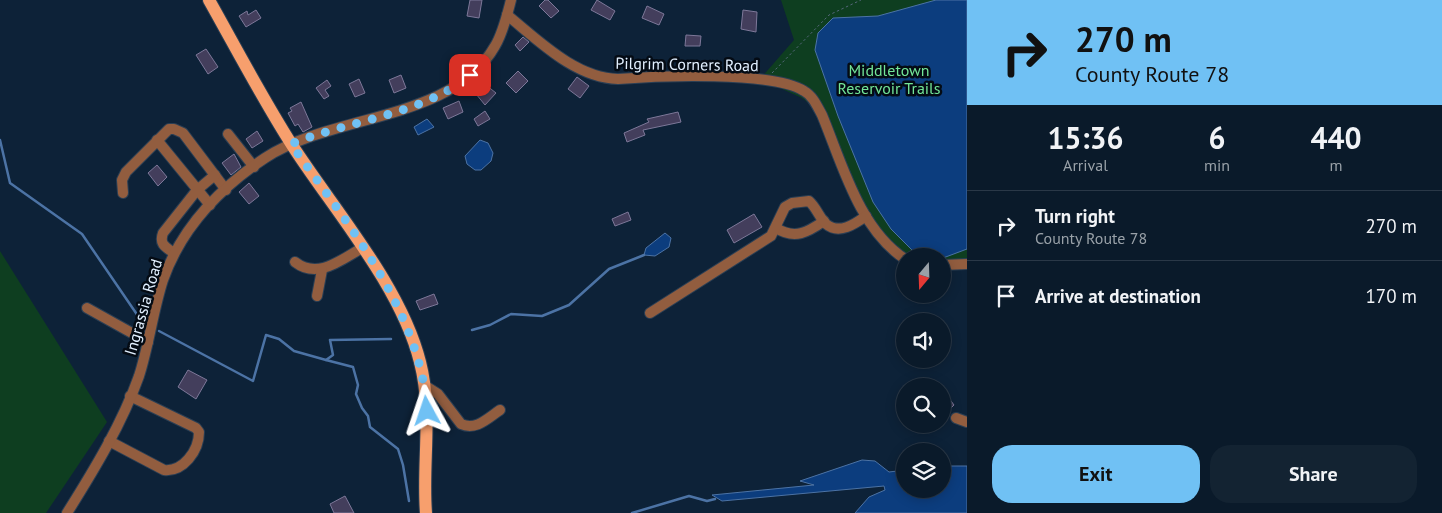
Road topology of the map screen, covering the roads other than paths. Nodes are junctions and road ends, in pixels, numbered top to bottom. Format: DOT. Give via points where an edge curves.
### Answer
graph roads {
  1 [pos="208,0"];
  2 [pos="511,0"];
  3 [pos="507,15"];
  4 [pos="228,134"];
  5 [pos="157,140"];
  6 [pos="291,144"];
  7 [pos="254,167"];
  8 [pos="214,175"];
  9 [pos="197,190"];
  10 [pos="226,190"];
  11 [pos="123,193"];
  12 [pos="210,205"];
  13 [pos="866,216"];
  14 [pos="824,221"];
  15 [pos="776,228"];
  16 [pos="362,248"];
  17 [pos="896,251"];
  18 [pos="174,253"];
  19 [pos="295,262"];
  20 [pos="967,264"];
  21 [pos="951,265"];
  22 [pos="322,270"];
  23 [pos="317,296"];
  24 [pos="87,308"];
  25 [pos="650,312"];
  26 [pos="148,342"];
  27 [pos="424,385"];
  28 [pos="130,396"];
  29 [pos="500,410"];
  30 [pos="956,418"];
  31 [pos="967,422"];
  32 [pos="108,441"];
  33 [pos="67,513"];
  34 [pos="426,513"];
  1 -- 6 [label="main road"];
  2 -- 3 [label="street, Ingrassia Road"];
  3 -- 6 [label="street, Ingrassia Road" via="496,46 486,61 444,93"];
  3 -- 13 [label="street, Pilgrim Corners Road" via="566,61 601,77 730,77 765,80 805,91 814,100"];
  4 -- 7 [label="street"];
  5 -- 8 [label="street" via="169,129 180,131"];
  5 -- 9 [label="street"];
  5 -- 11 [label="street" via="126,172 122,180"];
  6 -- 7 [label="street, Ingrassia Road"];
  6 -- 16 [label="main road"];
  7 -- 10 [label="street, Ingrassia Road"];
  8 -- 9 [label="street"];
  8 -- 10 [label="street"];
  9 -- 12 [label="street"];
  9 -- 18 [label="street" via="162,237 163,246"];
  10 -- 12 [label="street, Ingrassia Road"];
  12 -- 18 [label="street, Ingrassia Road" via="188,228"];
  13 -- 14 [label="street" via="842,229"];
  13 -- 17 [label="street, Pilgrim Corners Road"];
  14 -- 15 [label="street" via="803,235"];
  14 -- 15 [label="street" via="809,201 800,201 785,207"];
  15 -- 25 [label="street" via="771,236"];
  16 -- 22 [label="street"];
  16 -- 27 [label="main road" via="410,333"];
  18 -- 26 [label="street, Ingrassia Road"];
  19 -- 22 [label="street"];
  20 -- 21 [label="street"];
  22 -- 23 [label="street"];
  24 -- 26 [label="street"];
  26 -- 28 [label="street, Ingrassia Road"];
  27 -- 29 [label="street" via="438,394 466,426 476,426"];
  27 -- 34 [label="main road" via="427,411"];
  28 -- 32 [label="street, Ingrassia Road"];
  28 -- 32 [label="street" via="196,428 199,432 188,460 180,467 164,470"];
  30 -- 31 [label="street"];
  32 -- 33 [label="street, Ingrassia Road"];
}
